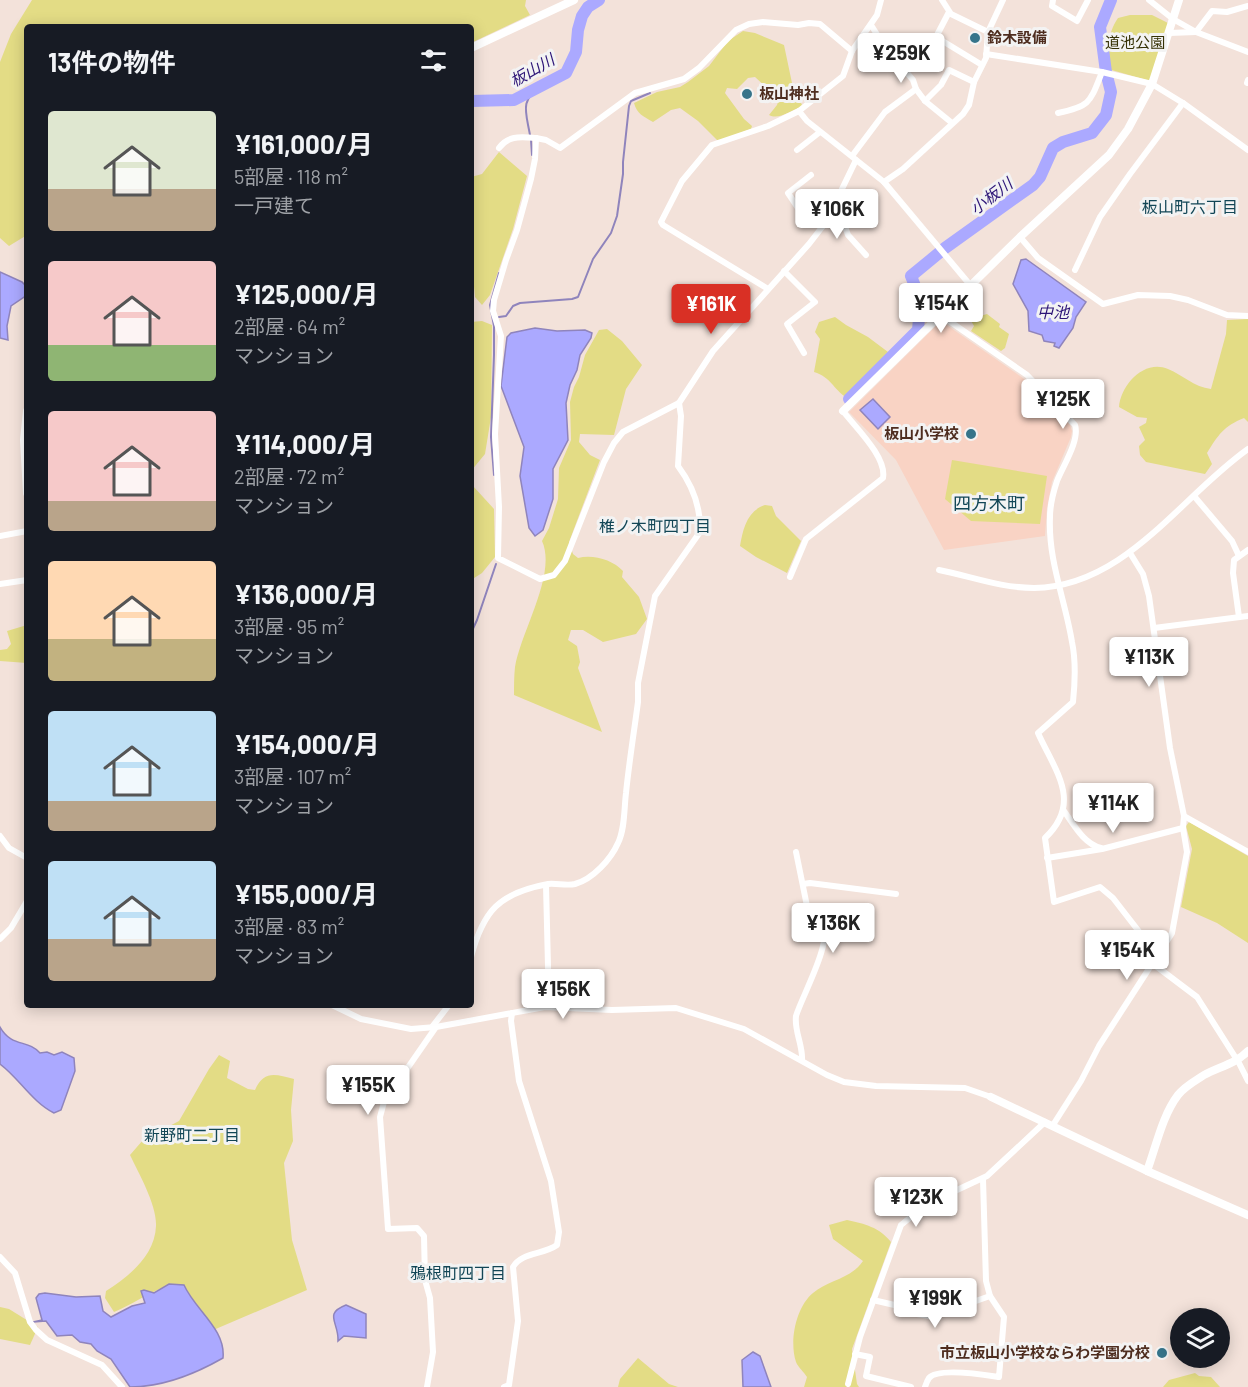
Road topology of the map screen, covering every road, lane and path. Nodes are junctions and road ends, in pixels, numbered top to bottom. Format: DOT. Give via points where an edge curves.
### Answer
graph roads {
  1 [pos="574,0"];
  2 [pos="881,0"];
  3 [pos="942,0"];
  4 [pos="1003,0"];
  5 [pos="1053,0"];
  6 [pos="1088,0"];
  7 [pos="1149,0"];
  8 [pos="1179,0"];
  9 [pos="1248,6"];
  10 [pos="949,12"];
  11 [pos="1173,18"];
  12 [pos="871,25"];
  13 [pos="988,32"];
  14 [pos="1196,32"];
  15 [pos="1169,33"];
  16 [pos="936,37"];
  17 [pos="474,47"];
  18 [pos="852,51"];
  19 [pos="1248,52"];
  20 [pos="986,54"];
  21 [pos="982,65"];
  22 [pos="903,67"];
  23 [pos="1102,72"];
  24 [pos="974,82"];
  25 [pos="1152,84"];
  26 [pos="916,89"];
  27 [pos="925,101"];
  28 [pos="1183,103"];
  29 [pos="799,111"];
  30 [pos="1058,113"];
  31 [pos="952,123"];
  32 [pos="820,132"];
  33 [pos="536,138"];
  34 [pos="499,148"];
  35 [pos="797,150"];
  36 [pos="1248,150"];
  37 [pos="854,158"];
  38 [pos="811,175"];
  39 [pos="884,182"];
  40 [pos="834,205"];
  41 [pos="822,226"];
  42 [pos="1020,237"];
  43 [pos="866,255"];
  44 [pos="1075,270"];
  45 [pos="784,271"];
  46 [pos="971,286"];
  47 [pos="768,289"];
  48 [pos="942,316"];
  49 [pos="1248,316"];
  50 [pos="804,353"];
  51 [pos="679,403"];
  52 [pos="843,411"];
  53 [pos="1247,451"];
  54 [pos="1194,496"];
  55 [pos="24,532"];
  56 [pos="0,536"];
  57 [pos="1248,550"];
  58 [pos="1130,553"];
  59 [pos="1239,556"];
  60 [pos="939,570"];
  61 [pos="790,577"];
  62 [pos="24,580"];
  63 [pos="0,584"];
  64 [pos="1060,586"];
  65 [pos="1248,616"];
  66 [pos="1239,617"];
  67 [pos="1154,628"];
  68 [pos="1064,811"];
  69 [pos="1184,816"];
  70 [pos="1183,828"];
  71 [pos="0,836"];
  72 [pos="1102,849"];
  73 [pos="796,852"];
  74 [pos="1248,852"];
  75 [pos="24,856"];
  76 [pos="1047,858"];
  77 [pos="803,884"];
  78 [pos="546,885"];
  79 [pos="896,894"];
  80 [pos="24,906"];
  81 [pos="0,939"];
  82 [pos="474,944"];
  83 [pos="1158,956"];
  84 [pos="1152,963"];
  85 [pos="549,1007"];
  86 [pos="338,1008"];
  87 [pos="447,1008"];
  88 [pos="512,1013"];
  89 [pos="434,1027"];
  90 [pos="1248,1051"];
  91 [pos="802,1060"];
  92 [pos="1237,1060"];
  93 [pos="1248,1081"];
  94 [pos="991,1097"];
  95 [pos="1049,1124"];
  96 [pos="1147,1172"];
  97 [pos="983,1179"];
  98 [pos="1248,1215"];
  99 [pos="0,1257"];
  100 [pos="990,1296"];
  101 [pos="873,1300"];
  102 [pos="855,1354"];
  103 [pos="848,1384"];
  104 [pos="122,1387"];
  105 [pos="427,1387"];
  106 [pos="504,1387"];
  107 [pos="911,1387"];
  108 [pos="925,1387"];
  1 -- 17 [label="street"];
  2 -- 12 [label="street"];
  3 -- 10 [label="street"];
  4 -- 13 [label="street"];
  5 -- 6 [label="street" via="1052,6 1077,21"];
  7 -- 11 [label="street"];
  8 -- 11 [label="street"];
  9 -- 14 [label="street" via="1227,12 1212,11"];
  10 -- 13 [label="street"];
  10 -- 16 [label="street"];
  11 -- 14 [label="street"];
  11 -- 15 [label="street"];
  12 -- 18 [label="street"];
  12 -- 22 [label="street"];
  13 -- 20 [label="street"];
  14 -- 15 [label="street"];
  14 -- 19 [label="street"];
  15 -- 25 [label="street"];
  16 -- 21 [label="street"];
  16 -- 22 [label="street" via="929,37"];
  18 -- 29 [label="street" via="843,76"];
  18 -- 33 [label="street" via="820,24 749,24 736,30 684,79 635,93 560,148"];
  20 -- 21 [label="street"];
  20 -- 23 [label="street"];
  21 -- 24 [label="street"];
  22 -- 26 [label="street"];
  23 -- 25 [label="street"];
  23 -- 30 [label="street" via="1087,103"];
  24 -- 27 [label="street" via="949,70"];
  24 -- 31 [label="street" via="969,105"];
  25 -- 28 [label="street"];
  25 -- 42 [label="street" via="1109,155"];
  26 -- 27 [label="street"];
  26 -- 37 [label="street" via="885,112"];
  27 -- 31 [label="street"];
  28 -- 36 [label="street"];
  28 -- 44 [label="street" via="1100,217"];
  29 -- 32 [label="street"];
  29 -- 47 [label="street" via="712,145 682,181 661,222"];
  31 -- 39 [label="street"];
  32 -- 35 [label="street"];
  32 -- 37 [label="street"];
  33 -- 34 [label="street" via="512,138"];
  33 -- 51 [label="street" via="531,179 493,310 501,336 495,434 498,558 540,579 554,575 565,561 614,443 623,432"];
  37 -- 39 [label="street"];
  37 -- 40 [label="street"];
  38 -- 41 [label="street" via="788,193 802,213"];
  39 -- 46 [label="street"];
  40 -- 41 [label="street"];
  40 -- 43 [label="street" via="848,235"];
  41 -- 45 [label="street"];
  42 -- 46 [label="street"];
  42 -- 49 [label="street" via="1038,258 1103,304 1138,295 1170,296 1227,315"];
  45 -- 47 [label="street"];
  45 -- 50 [label="street" via="814,302 787,324"];
  46 -- 48 [label="street"];
  47 -- 51 [label="street" via="713,351"];
  48 -- 52 [label="street"];
  48 -- 64 [label="street" via="1027,375 1077,429 1050,504 1049,539"];
  51 -- 78 [label="street" via="678,466 694,491 700,532 655,596 638,683 619,842 604,864 587,878 575,884"];
  52 -- 61 [label="street" via="879,459 883,478 806,539"];
  53 -- 54 [label="street" via="1219,470"];
  54 -- 58 [label="street"];
  54 -- 59 [label="street" via="1232,541"];
  55 -- 56 [label="street"];
  57 -- 59 [label="street"];
  58 -- 64 [label="street" via="1100,572"];
  58 -- 67 [label="street" via="1143,574"];
  59 -- 66 [label="street" via="1234,560 1233,573"];
  60 -- 64 [label="street" via="996,584"];
  62 -- 63 [label="street"];
  64 -- 68 [label="street" via="1073,644 1073,702 1038,733 1065,792"];
  65 -- 66 [label="street"];
  66 -- 67 [label="street"];
  67 -- 69 [label="street" via="1170,748"];
  68 -- 72 [label="street" via="1092,846"];
  68 -- 76 [label="street" via="1057,827 1045,838"];
  69 -- 70 [label="street"];
  69 -- 74 [label="street"];
  70 -- 72 [label="street"];
  70 -- 83 [label="street" via="1188,852 1172,933"];
  71 -- 75 [label="street" via="9,848"];
  72 -- 76 [label="street"];
  73 -- 77 [label="street"];
  76 -- 83 [label="street" via="1054,902 1100,887"];
  77 -- 79 [label="street"];
  77 -- 91 [label="street" via="808,911 820,919 825,934 796,1016"];
  78 -- 82 [label="street" via="501,901 477,932"];
  78 -- 85 [label="street"];
  80 -- 81 [label="street"];
  83 -- 84 [label="street"];
  84 -- 92 [label="street" via="1197,997"];
  84 -- 95 [label="street" via="1081,1081"];
  85 -- 88 [label="street"];
  85 -- 91 [label="street" via="684,1010 744,1029"];
  86 -- 89 [label="street" via="390,1026"];
  87 -- 89 [label="street"];
  88 -- 89 [label="street"];
  88 -- 106 [label="street" via="517,1070 551,1181 559,1232 557,1245 520,1259 513,1267 518,1321 509,1385"];
  89 -- 105 [label="street" via="384,1102 380,1117 388,1229 417,1228 424,1236 433,1352"];
  90 -- 92 [label="street"];
  91 -- 94 [label="street" via="853,1084 965,1088"];
  92 -- 93 [label="street"];
  92 -- 96 [label="street" via="1206,1074 1179,1094"];
  94 -- 95 [label="street"];
  95 -- 96 [label="street"];
  95 -- 97 [label="street"];
  96 -- 98 [label="street"];
  97 -- 100 [label="street" via="986,1281"];
  97 -- 101 [label="street" via="957,1190 901,1225"];
  99 -- 104 [label="street" via="15,1273 36,1330 47,1340 102,1365"];
  100 -- 101 [label="street" via="973,1302 951,1299 935,1317"];
  100 -- 108 [label="street" via="1004,1317 999,1377 946,1373 929,1378"];
  101 -- 102 [label="street"];
  102 -- 103 [label="street"];
  102 -- 107 [label="street" via="870,1357 866,1376"];
}
